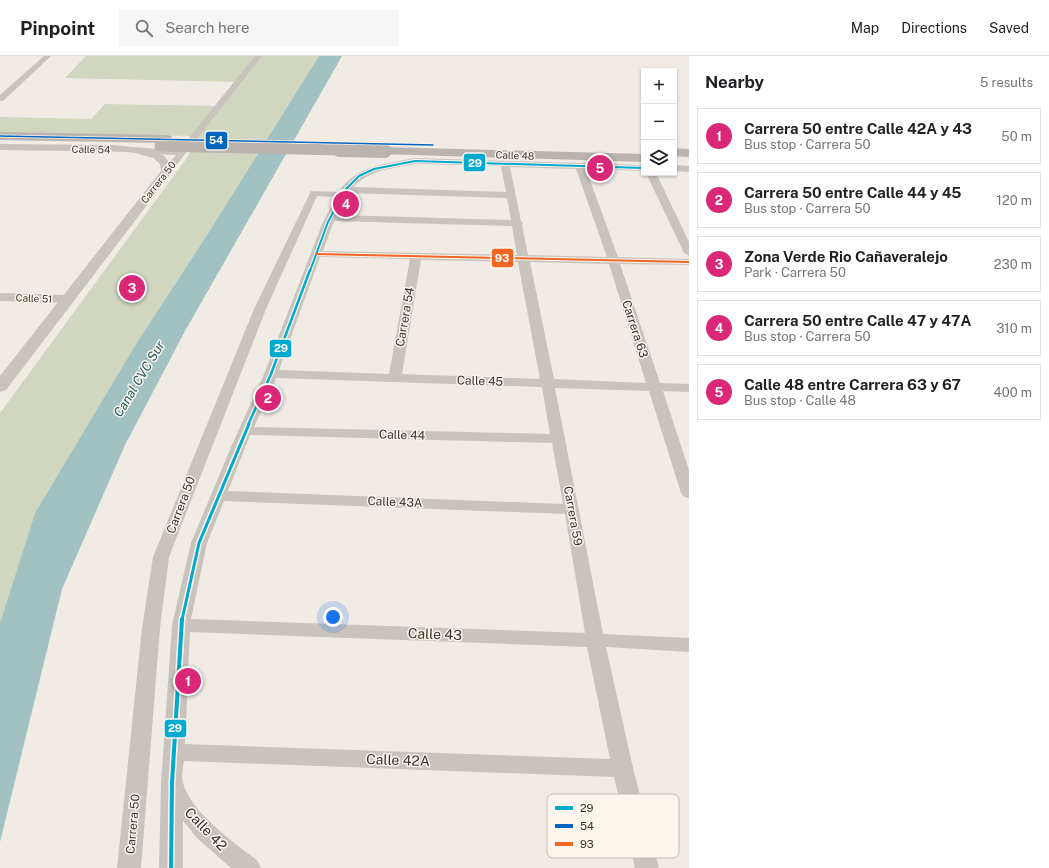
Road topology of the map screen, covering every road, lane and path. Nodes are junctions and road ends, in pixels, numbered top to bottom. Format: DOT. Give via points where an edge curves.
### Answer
graph roads {
  1 [pos="48,56"];
  2 [pos="259,56"];
  3 [pos="0,99"];
  4 [pos="0,136"];
  5 [pos="164,142"];
  6 [pos="0,143"];
  7 [pos="0,147"];
  8 [pos="387,148"];
  9 [pos="128,150"];
  10 [pos="181,152"];
  11 [pos="641,152"];
  12 [pos="677,152"];
  13 [pos="689,153"];
  14 [pos="641,158"];
  15 [pos="677,159"];
  16 [pos="689,160"];
  17 [pos="505,164"];
  18 [pos="580,166"];
  19 [pos="641,168"];
  20 [pos="677,168"];
  21 [pos="689,169"];
  22 [pos="167,171"];
  23 [pos="652,176"];
  24 [pos="344,192"];
  25 [pos="512,195"];
  26 [pos="330,218"];
  27 [pos="518,223"];
  28 [pos="689,253"];
  29 [pos="316,254"];
  30 [pos="416,256"];
  31 [pos="525,259"];
  32 [pos="613,260"];
  33 [pos="689,262"];
  34 [pos="0,297"];
  35 [pos="69,299"];
  36 [pos="271,374"];
  37 [pos="395,378"];
  38 [pos="548,383"];
  39 [pos="653,386"];
  40 [pos="0,387"];
  41 [pos="689,388"];
  42 [pos="246,431"];
  43 [pos="559,439"];
  44 [pos="689,493"];
  45 [pos="218,496"];
  46 [pos="572,509"];
  47 [pos="181,625"];
  48 [pos="595,640"];
  49 [pos="689,645"];
  50 [pos="174,752"];
  51 [pos="622,768"];
  52 [pos="172,783"];
  53 [pos="628,794"];
  54 [pos="644,858"];
  55 [pos="130,868"];
  56 [pos="171,868"];
  57 [pos="250,868"];
  58 [pos="647,868"];
  1 -- 3 [label="street"];
  2 -- 10 [label="street, Carrera 50"];
  4 -- 5 [label="main road, Calle 54"];
  5 -- 6 [label="main road, Calle 54"];
  5 -- 8 [label="main road, Calle 54, bridge"];
  7 -- 9 [label="street, Calle 54"];
  8 -- 11 [label="main road, Calle 48"];
  8 -- 14 [label="main road, Calle 48"];
  9 -- 10 [label="street, Calle 54"];
  9 -- 22 [label="street" via="157,157 167,166"];
  10 -- 22 [label="street, Carrera 50"];
  12 -- 13 [label="main road"];
  15 -- 16 [label="main road"];
  17 -- 18 [label="street, Calle 48"];
  17 -- 24 [label="street, Calle 48" via="415,161 374,169 359,176"];
  17 -- 25 [label="street, Carrera 59"];
  18 -- 19 [label="street, Calle 48"];
  18 -- 32 [label="street, Carrera 63"];
  20 -- 21 [label="street"];
  22 -- 35 [label="street, Carrera 50"];
  23 -- 28 [label="street"];
  24 -- 25 [label="street"];
  24 -- 26 [label="street"];
  24 -- 55 [label="street, Carrera 50" via="314,193 260,309 161,556 151,628"];
  25 -- 27 [label="street, Carrera 59"];
  26 -- 27 [label="street"];
  26 -- 29 [label="street"];
  27 -- 31 [label="street, Carrera 59"];
  29 -- 30 [label="street"];
  29 -- 36 [label="street"];
  30 -- 31 [label="street"];
  30 -- 37 [label="street, Carrera 54"];
  31 -- 32 [label="street"];
  31 -- 38 [label="street, Carrera 59"];
  32 -- 33 [label="street"];
  32 -- 39 [label="street, Carrera 63"];
  34 -- 35 [label="street, Calle 51"];
  35 -- 40 [label="street, Carrera 50"];
  36 -- 37 [label="street, Calle 45"];
  36 -- 42 [label="street"];
  37 -- 38 [label="street, Calle 45"];
  38 -- 39 [label="street, Calle 45"];
  38 -- 43 [label="street, Carrera 59"];
  39 -- 41 [label="street, Calle 45"];
  39 -- 44 [label="street, Carrera 63"];
  42 -- 43 [label="street, Calle 44"];
  42 -- 45 [label="street"];
  43 -- 46 [label="street, Carrera 59"];
  45 -- 46 [label="street, Calle 43A"];
  45 -- 47 [label="street" via="199,543"];
  46 -- 48 [label="street, Carrera 59"];
  47 -- 48 [label="street, Calle 43"];
  47 -- 50 [label="street"];
  48 -- 49 [label="street, Calle 43"];
  48 -- 51 [label="street, Carrera 59"];
  50 -- 51 [label="street, Calle 42A"];
  50 -- 52 [label="street"];
  51 -- 53 [label="street, Carrera 59"];
  52 -- 56 [label="street"];
  52 -- 57 [label="street, Calle 42" via="179,798 206,833"];
  54 -- 58 [label="street, Carrera 59"];
}
